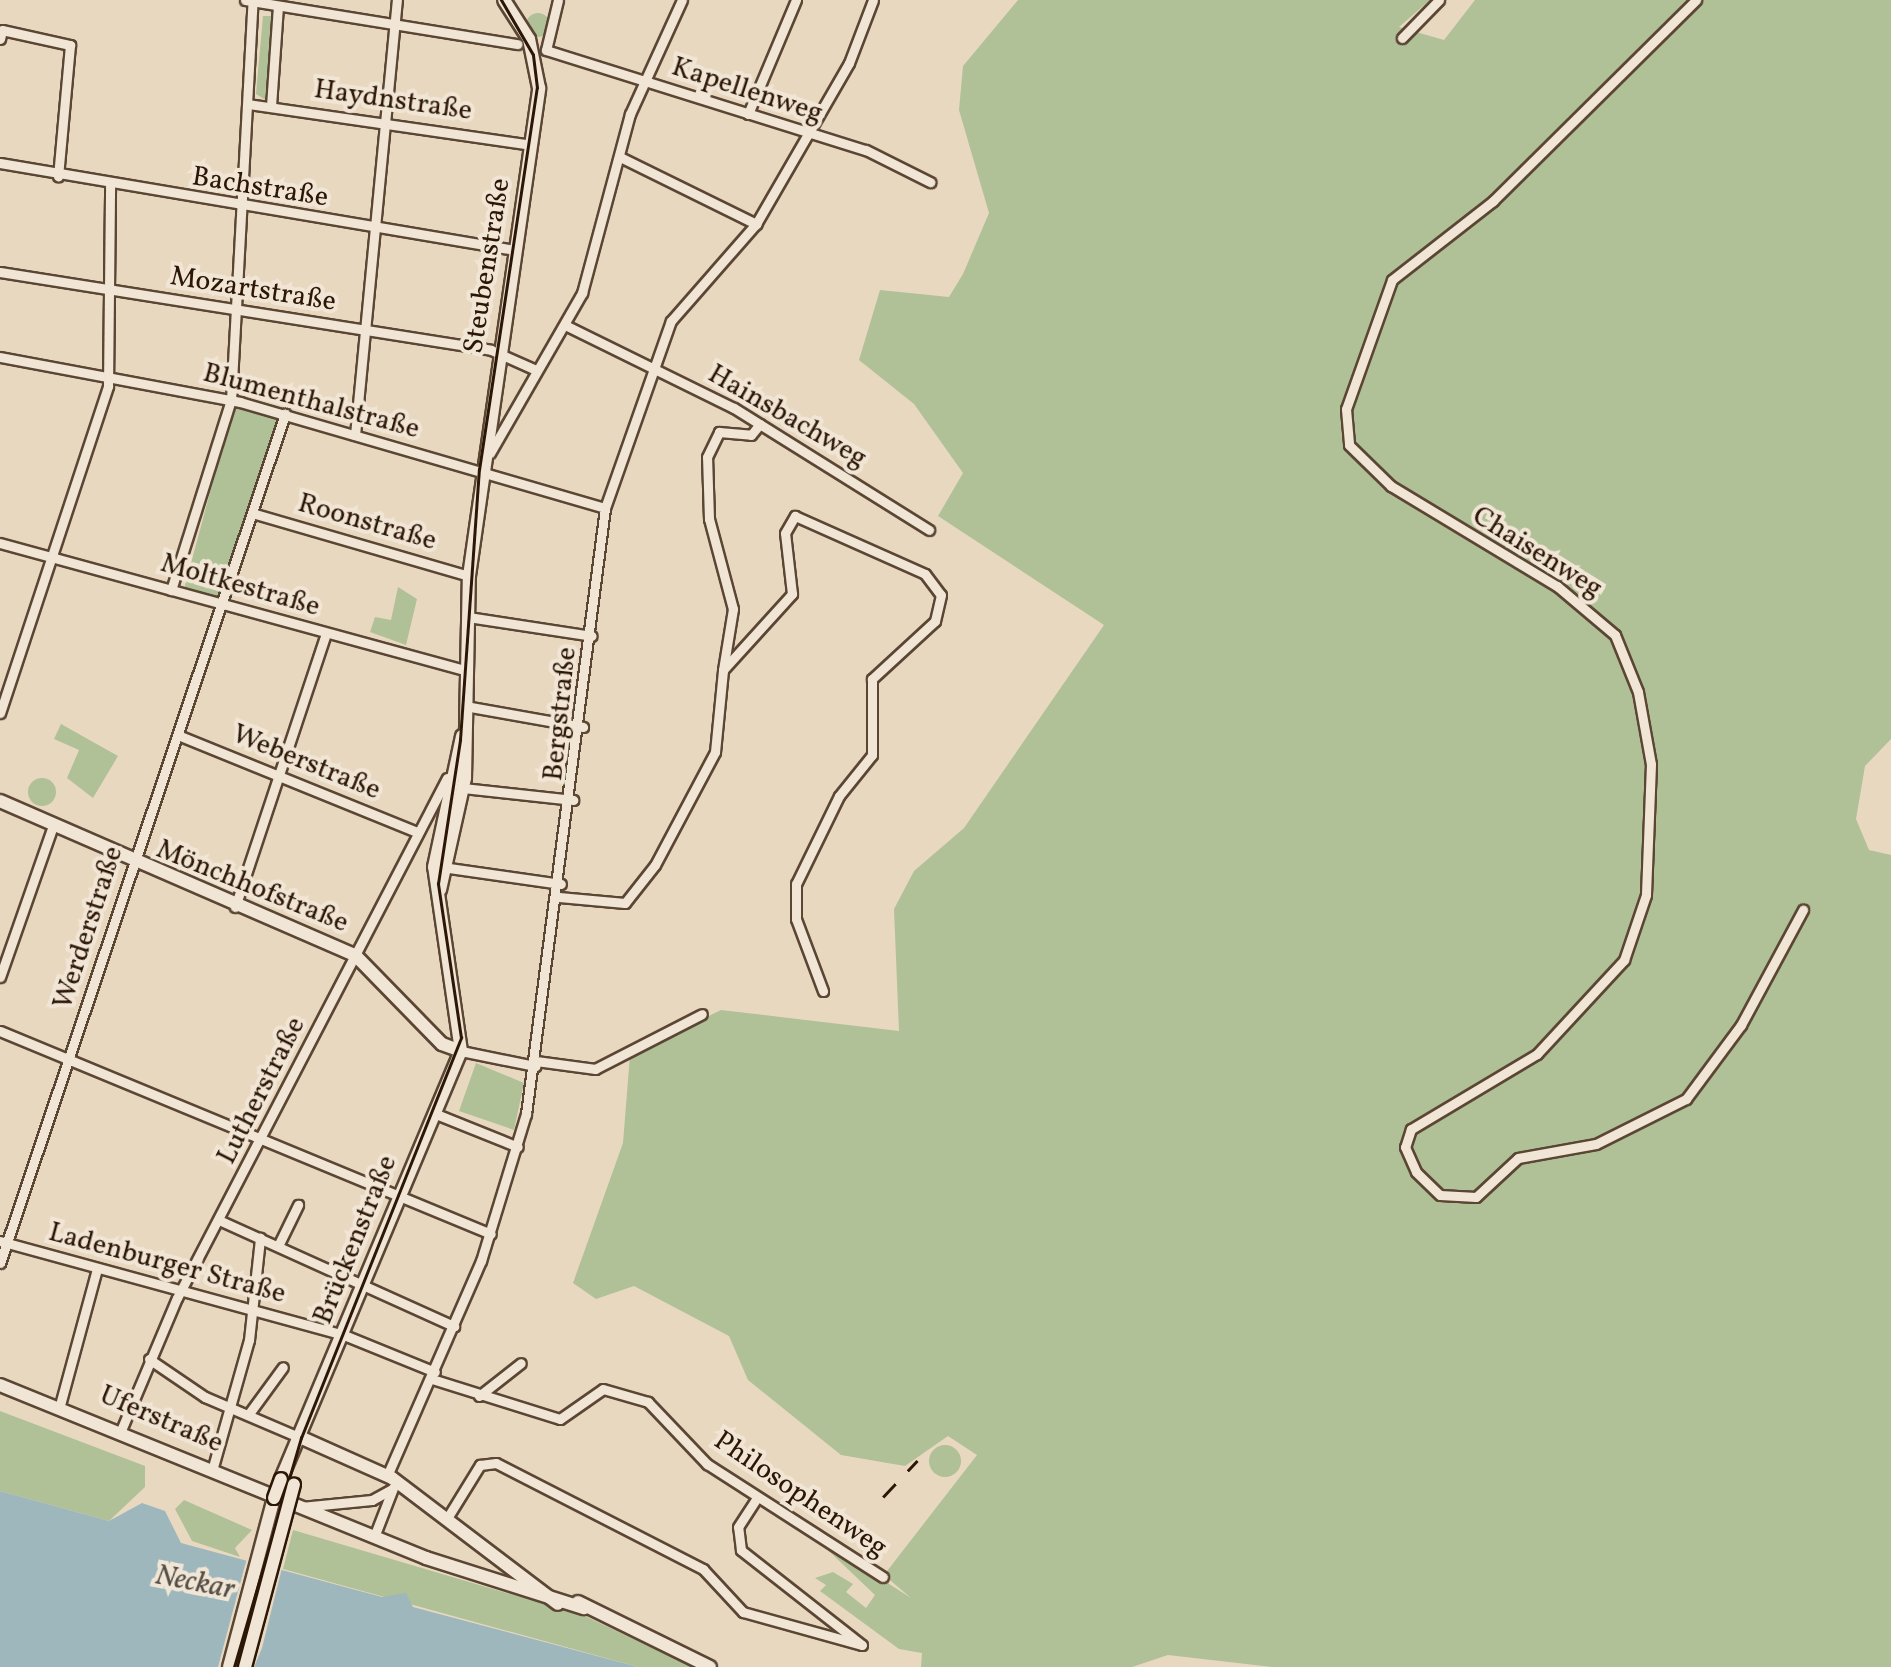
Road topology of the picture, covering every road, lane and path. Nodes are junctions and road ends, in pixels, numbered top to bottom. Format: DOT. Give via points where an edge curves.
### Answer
graph roads {
  1 [pos="250,0"];
  2 [pos="397,0"];
  3 [pos="504,0"];
  4 [pos="558,0"];
  5 [pos="682,0"];
  6 [pos="796,0"];
  7 [pos="873,0"];
  8 [pos="1439,0"];
  9 [pos="1696,0"];
  10 [pos="278,6"];
  11 [pos="394,26"];
  12 [pos="0,38"];
  13 [pos="1402,38"];
  14 [pos="517,44"];
  15 [pos="540,52"];
  16 [pos="642,80"];
  17 [pos="248,104"];
  18 [pos="270,106"];
  19 [pos="748,114"];
  20 [pos="385,123"];
  21 [pos="807,135"];
  22 [pos="531,145"];
  23 [pos="620,157"];
  24 [pos="0,163"];
  25 [pos="58,176"];
  26 [pos="930,182"];
  27 [pos="110,185"];
  28 [pos="245,211"];
  29 [pos="756,224"];
  30 [pos="374,228"];
  31 [pos="515,250"];
  32 [pos="0,272"];
  33 [pos="115,292"];
  34 [pos="239,310"];
  35 [pos="564,324"];
  36 [pos="365,330"];
  37 [pos="500,352"];
  38 [pos="0,357"];
  39 [pos="536,370"];
  40 [pos="654,371"];
  41 [pos="109,382"];
  42 [pos="232,400"];
  43 [pos="285,414"];
  44 [pos="760,424"];
  45 [pos="355,435"];
  46 [pos="482,469"];
  47 [pos="605,508"];
  48 [pos="252,512"];
  49 [pos="928,530"];
  50 [pos="0,543"];
  51 [pos="50,561"];
  52 [pos="468,576"];
  53 [pos="171,590"];
  54 [pos="221,606"];
  55 [pos="468,617"];
  56 [pos="326,634"];
  57 [pos="592,636"];
  58 [pos="722,670"];
  59 [pos="468,671"];
  60 [pos="465,706"];
  61 [pos="0,713"];
  62 [pos="583,727"];
  63 [pos="462,734"];
  64 [pos="178,735"];
  65 [pos="282,778"];
  66 [pos="447,778"];
  67 [pos="463,788"];
  68 [pos="574,800"];
  69 [pos="0,801"];
  70 [pos="53,826"];
  71 [pos="417,832"];
  72 [pos="132,865"];
  73 [pos="449,868"];
  74 [pos="561,884"];
  75 [pos="440,890"];
  76 [pos="559,897"];
  77 [pos="235,907"];
  78 [pos="1803,910"];
  79 [pos="356,956"];
  80 [pos="0,976"];
  81 [pos="823,992"];
  82 [pos="702,1014"];
  83 [pos="0,1031"];
  84 [pos="461,1051"];
  85 [pos="69,1060"];
  86 [pos="536,1064"];
  87 [pos="436,1114"];
  88 [pos="262,1139"];
  89 [pos="518,1147"];
  90 [pos="401,1196"];
  91 [pos="298,1205"];
  92 [pos="221,1221"];
  93 [pos="491,1234"];
  94 [pos="260,1238"];
  95 [pos="4,1242"];
  96 [pos="278,1246"];
  97 [pos="0,1264"];
  98 [pos="96,1269"];
  99 [pos="365,1285"];
  100 [pos="182,1292"];
  101 [pos="253,1311"];
  102 [pos="454,1326"];
  103 [pos="344,1335"];
  104 [pos="150,1359"];
  105 [pos="521,1363"];
  106 [pos="283,1367"];
  107 [pos="435,1372"];
  108 [pos="0,1384"];
  109 [pos="484,1398"];
  110 [pos="60,1405"];
  111 [pos="228,1407"];
  112 [pos="248,1415"];
  113 [pos="122,1428"];
  114 [pos="300,1443"];
  115 [pos="213,1468"];
  116 [pos="287,1482"];
  117 [pos="392,1482"];
  118 [pos="756,1498"];
  119 [pos="305,1504"];
  120 [pos="446,1520"];
  121 [pos="374,1538"];
  122 [pos="883,1577"];
  123 [pos="532,1582"];
  124 [pos="558,1604"];
  125 [pos="584,1608"];
  126 [pos="229,1667"];
  127 [pos="244,1667"];
  128 [pos="710,1667"];
  1 -- 10 [label="street"];
  1 -- 17 [label="street"];
  2 -- 11 [label="street"];
  3 -- 15 [label="main road"];
  4 -- 15 [label="street"];
  5 -- 16 [label="street"];
  6 -- 19 [label="street"];
  7 -- 21 [label="street, Bergstraße"];
  8 -- 13 [label="street"];
  9 -- 78 [label="street, Chaisenweg" via="1493,201 1392,280 1344,419 1354,452 1400,493 1600,619 1625,652 1652,779 1648,874 1624,960 1537,1054 1405,1139 1416,1172 1440,1194 1470,1198 1498,1182 1518,1158 1587,1147 1681,1102 1741,1025"];
  10 -- 11 [label="street"];
  10 -- 18 [label="street"];
  11 -- 14 [label="street"];
  11 -- 20 [label="street"];
  12 -- 25 [label="street" via="2,30 70,45"];
  15 -- 16 [label="street, Kapellenweg"];
  15 -- 22 [label="main road, Steubenstraße"];
  16 -- 19 [label="street, Kapellenweg"];
  16 -- 23 [label="street"];
  17 -- 18 [label="street, Haydnstraße"];
  17 -- 28 [label="street"];
  18 -- 20 [label="street, Haydnstraße"];
  19 -- 21 [label="street, Kapellenweg"];
  20 -- 22 [label="street, Haydnstraße"];
  20 -- 30 [label="street"];
  21 -- 26 [label="street, Kapellenweg" via="874,153"];
  21 -- 29 [label="street, Bergstraße"];
  22 -- 31 [label="main road, Steubenstraße"];
  23 -- 29 [label="street"];
  23 -- 35 [label="street" via="600,244"];
  24 -- 25 [label="street, Bachstraße"];
  25 -- 27 [label="street, Bachstraße"];
  27 -- 28 [label="street, Bachstraße"];
  27 -- 33 [label="street"];
  28 -- 30 [label="street, Bachstraße"];
  28 -- 34 [label="street"];
  29 -- 40 [label="street, Bergstraße" via="676,314"];
  30 -- 31 [label="street, Bachstraße"];
  30 -- 36 [label="street"];
  31 -- 37 [label="main road, Steubenstraße"];
  32 -- 33 [label="street, Mozartstraße"];
  33 -- 34 [label="street, Mozartstraße"];
  33 -- 41 [label="street"];
  34 -- 36 [label="street, Mozartstraße"];
  34 -- 42 [label="street"];
  35 -- 39 [label="street"];
  35 -- 40 [label="street, Hainsbachweg"];
  36 -- 37 [label="street, Mozartstraße"];
  36 -- 45 [label="street"];
  37 -- 39 [label="street, Mozartstraße"];
  37 -- 46 [label="main road, Steubenstraße"];
  38 -- 41 [label="street, Blumenthalstraße"];
  39 -- 46 [label="street"];
  40 -- 44 [label="street, Hainsbachweg"];
  40 -- 47 [label="street, Bergstraße"];
  41 -- 42 [label="street, Blumenthalstraße"];
  41 -- 51 [label="street"];
  42 -- 43 [label="street, Blumenthalstraße"];
  42 -- 53 [label="street"];
  43 -- 45 [label="street, Blumenthalstraße"];
  43 -- 48 [label="street, Werderstraße"];
  44 -- 49 [label="street, Hainsbachweg"];
  44 -- 58 [label="street" via="750,436 719,432 707,457 709,519 733,609 718,658"];
  45 -- 46 [label="street, Blumenthalstraße"];
  46 -- 47 [label="street, Blumenthalstraße"];
  46 -- 52 [label="main road, Steubenstraße"];
  47 -- 57 [label="street, Bergstraße"];
  48 -- 52 [label="street, Roonstraße"];
  48 -- 54 [label="street, Werderstraße"];
  50 -- 51 [label="street, Moltkestraße"];
  51 -- 53 [label="street, Moltkestraße"];
  51 -- 61 [label="street"];
  52 -- 55 [label="main road, Steubenstraße"];
  53 -- 54 [label="street, Moltkestraße"];
  54 -- 56 [label="street, Moltkestraße"];
  54 -- 64 [label="street, Werderstraße"];
  55 -- 57 [label="street"];
  55 -- 59 [label="main road, Steubenstraße"];
  56 -- 59 [label="street, Moltkestraße"];
  56 -- 65 [label="street"];
  57 -- 62 [label="street, Bergstraße"];
  58 -- 76 [label="street" via="715,752 654,865 624,903"];
  58 -- 81 [label="street" via="792,594 785,534 796,516 926,574 941,595 934,621 872,679 872,755 839,796 797,880 796,920"];
  59 -- 60 [label="main road, Steubenstraße"];
  60 -- 62 [label="street"];
  60 -- 63 [label="main road, Steubenstraße"];
  62 -- 68 [label="street, Bergstraße"];
  63 -- 66 [label="main road"];
  63 -- 67 [label="main road"];
  64 -- 65 [label="street, Weberstraße"];
  64 -- 72 [label="street, Werderstraße"];
  65 -- 71 [label="street, Weberstraße"];
  65 -- 77 [label="street"];
  66 -- 71 [label="street, Lutherstraße"];
  66 -- 75 [label="main road" via="434,855"];
  67 -- 68 [label="street"];
  67 -- 73 [label="main road"];
  68 -- 74 [label="street, Bergstraße"];
  69 -- 70 [label="main road, Mönchhofstraße"];
  70 -- 72 [label="main road, Mönchhofstraße"];
  70 -- 80 [label="street"];
  71 -- 79 [label="street, Lutherstraße"];
  72 -- 77 [label="main road, Mönchhofstraße"];
  72 -- 85 [label="street, Werderstraße"];
  73 -- 74 [label="street"];
  73 -- 75 [label="main road"];
  74 -- 76 [label="street, Bergstraße"];
  75 -- 84 [label="main road"];
  76 -- 86 [label="street, Bergstraße"];
  77 -- 79 [label="main road, Mönchhofstraße"];
  79 -- 84 [label="main road, Mönchhofstraße" via="442,1044"];
  79 -- 88 [label="street, Lutherstraße"];
  82 -- 86 [label="street" via="594,1069"];
  83 -- 85 [label="street"];
  84 -- 86 [label="street"];
  84 -- 87 [label="main road, Brückenstraße"];
  85 -- 88 [label="street"];
  85 -- 95 [label="street, Werderstraße"];
  86 -- 89 [label="street, Bergstraße"];
  87 -- 89 [label="street"];
  87 -- 90 [label="main road, Brückenstraße"];
  88 -- 90 [label="street"];
  88 -- 92 [label="street, Lutherstraße"];
  89 -- 93 [label="street, Bergstraße"];
  90 -- 93 [label="street"];
  90 -- 99 [label="main road, Brückenstraße"];
  91 -- 96 [label="street"];
  92 -- 94 [label="street"];
  92 -- 100 [label="street, Lutherstraße"];
  93 -- 102 [label="street, Bergstraße"];
  94 -- 96 [label="street"];
  94 -- 101 [label="street"];
  95 -- 97 [label="street, Werderstraße"];
  95 -- 98 [label="street, Ladenburger Straße"];
  96 -- 99 [label="street"];
  98 -- 100 [label="street, Ladenburger Straße"];
  98 -- 110 [label="street"];
  99 -- 102 [label="street"];
  99 -- 103 [label="main road, Brückenstraße"];
  100 -- 101 [label="street, Ladenburger Straße"];
  100 -- 104 [label="street, Lutherstraße"];
  101 -- 103 [label="street, Ladenburger Straße"];
  101 -- 111 [label="street"];
  102 -- 107 [label="street, Bergstraße"];
  103 -- 107 [label="street, Ladenburger Straße"];
  103 -- 114 [label="main road, Brückenstraße"];
  104 -- 111 [label="street"];
  104 -- 113 [label="street, Lutherstraße"];
  105 -- 109 [label="street"];
  106 -- 112 [label="street"];
  107 -- 109 [label="street, Philosophenweg"];
  107 -- 117 [label="street, Bergstraße"];
  108 -- 110 [label="main road, Uferstraße"];
  109 -- 118 [label="street, Philosophenweg" via="563,1419 598,1391 638,1398"];
  110 -- 113 [label="main road, Uferstraße"];
  111 -- 112 [label="street"];
  111 -- 115 [label="street"];
  112 -- 114 [label="street"];
  113 -- 115 [label="main road, Uferstraße"];
  114 -- 116 [label="main road, Brückenstraße"];
  114 -- 117 [label="main road"];
  115 -- 119 [label="main road, Uferstraße"];
  116 -- 126 [label="main road, bridge"];
  116 -- 127 [label="main road, bridge"];
  117 -- 119 [label="street, Uferstraße" via="364,1501"];
  117 -- 120 [label="main road"];
  117 -- 121 [label="street, Bergstraße"];
  118 -- 120 [label="street" via="737,1545 796,1588 821,1622 862,1645 743,1612 704,1569 491,1462"];
  118 -- 122 [label="street, Philosophenweg"];
  119 -- 121 [label="main road, Uferstraße"];
  120 -- 123 [label="main road"];
  121 -- 124 [label="main road, Uferstraße"];
  123 -- 124 [label="main road"];
  123 -- 125 [label="main road"];
  124 -- 125 [label="main road, Uferstraße"];
  125 -- 128 [label="main road"];
}
